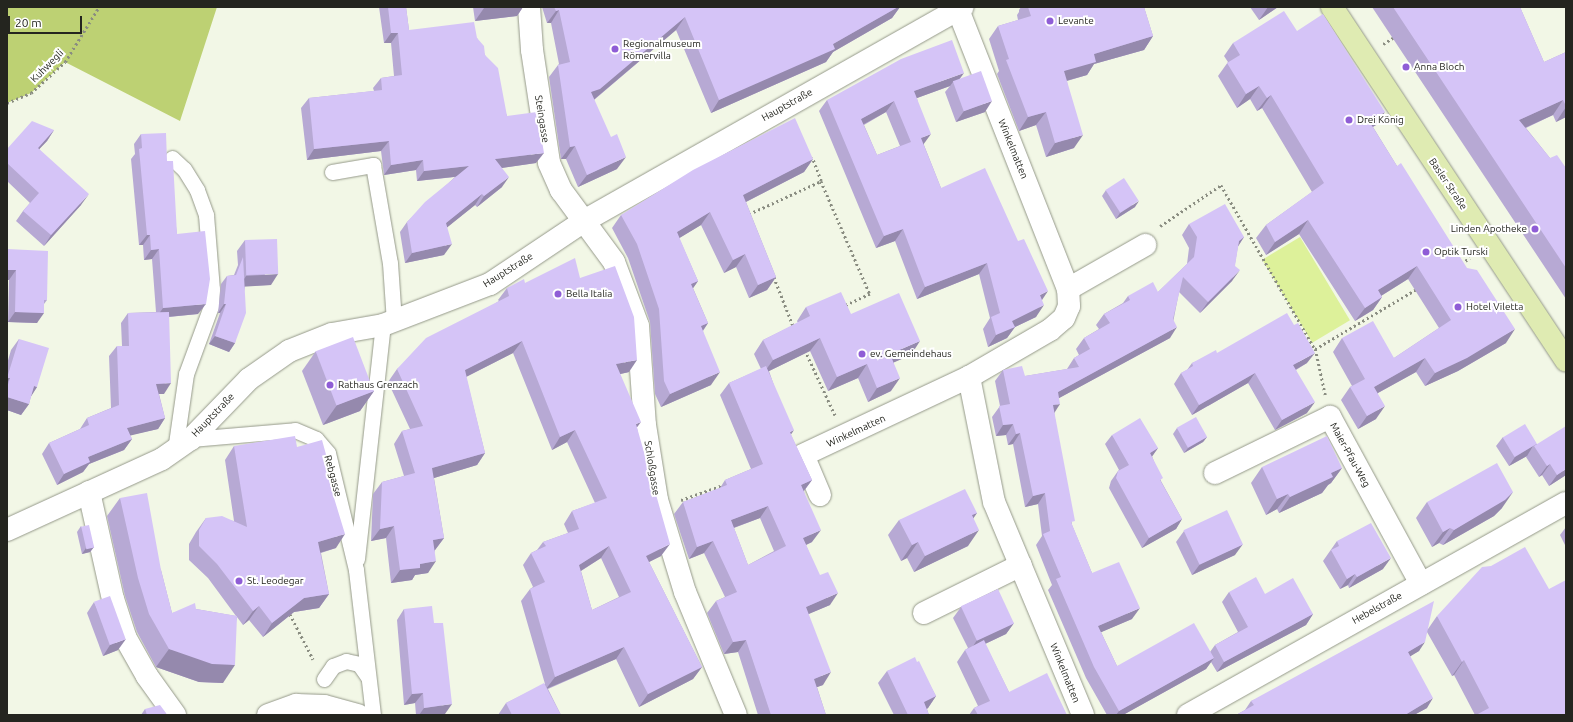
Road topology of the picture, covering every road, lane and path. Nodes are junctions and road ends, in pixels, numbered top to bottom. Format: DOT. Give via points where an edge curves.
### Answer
graph roads {
  1 [pos="99,7"];
  2 [pos="529,7"];
  3 [pos="1332,7"];
  4 [pos="959,8"];
  5 [pos="1396,36"];
  6 [pos="1362,55"];
  7 [pos="7,103"];
  8 [pos="810,153"];
  9 [pos="172,158"];
  10 [pos="332,172"];
  11 [pos="821,181"];
  12 [pos="584,221"];
  13 [pos="752,221"];
  14 [pos="1145,245"];
  15 [pos="1489,247"];
  16 [pos="1456,266"];
  17 [pos="772,272"];
  18 [pos="1422,286"];
  19 [pos="1068,289"];
  20 [pos="842,312"];
  21 [pos="389,323"];
  22 [pos="795,330"];
  23 [pos="802,344"];
  24 [pos="1562,346"];
  25 [pos="1315,349"];
  26 [pos="969,377"];
  27 [pos="1330,417"];
  28 [pos="845,436"];
  29 [pos="183,444"];
  30 [pos="1216,472"];
  31 [pos="725,484"];
  32 [pos="89,492"];
  33 [pos="820,495"];
  34 [pos="657,500"];
  35 [pos="1566,503"];
  36 [pos="7,530"];
  37 [pos="1021,565"];
  38 [pos="356,570"];
  39 [pos="1421,584"];
  40 [pos="287,607"];
  41 [pos="924,613"];
  42 [pos="311,655"];
  43 [pos="324,679"];
  44 [pos="369,682"];
  45 [pos="174,715"];
  46 [pos="268,715"];
  47 [pos="358,715"];
  48 [pos="373,715"];
  49 [pos="736,715"];
  50 [pos="1082,715"];
  51 [pos="1188,715"];
  1 -- 7 [label="path, Kuhwegli" via="65,62 31,93"];
  2 -- 12 [label="street, Steingasse" via="532,50 549,162 561,190"];
  3 -- 6 [label="main road, Basler Straße"];
  4 -- 12 [label="street, Hauptstraße"];
  4 -- 19 [label="street, Winkelmatten"];
  5 -- 6 [label="path"];
  6 -- 15 [label="main road, Basler Straße"];
  8 -- 11 [label="path"];
  9 -- 29 [label="lane" via="184,169 197,190 206,215 212,289 211,306 186,374"];
  10 -- 21 [label="lane, Rebgasse" via="373,166 390,263"];
  11 -- 13 [label="path" via="749,214"];
  11 -- 20 [label="path" via="870,294 840,307"];
  12 -- 21 [label="street, Hauptstraße" via="490,284"];
  12 -- 34 [label="street, Schloßgasse" via="614,262 638,326 645,425"];
  14 -- 19 [label="street"];
  14 -- 25 [label="path" via="1156,229 1222,185"];
  15 -- 16 [label="path"];
  15 -- 24 [label="main road, Basler Straße"];
  17 -- 22 [label="path"];
  18 -- 25 [label="path"];
  19 -- 26 [label="street, Winkelmatten" via="1069,306 1059,322 1050,330"];
  21 -- 29 [label="street, Hauptstraße" via="332,334 288,351 270,362 233,394"];
  21 -- 38 [label="lane, Rebgasse"];
  23 -- 28 [label="path"];
  25 -- 27 [label="path"];
  26 -- 28 [label="street, Winkelmatten"];
  26 -- 37 [label="street, Winkelmatten" via="994,502"];
  27 -- 30 [label="street, Maier-Pfau-Weg"];
  27 -- 39 [label="street, Maier-Pfau-Weg"];
  28 -- 33 [label="street, Winkelmatten" via="803,455"];
  29 -- 32 [label="street, Hauptstraße" via="148,466"];
  29 -- 38 [label="lane, Rebgasse" via="295,430 316,439 328,453"];
  31 -- 34 [label="path" via="681,500"];
  32 -- 36 [label="street, Hauptstraße"];
  32 -- 45 [label="street" via="113,599 125,637 147,676"];
  34 -- 49 [label="street, Schloßgasse" via="685,592"];
  35 -- 39 [label="street, Hebelstraße"];
  37 -- 41 [label="street"];
  37 -- 50 [label="street, Winkelmatten"];
  38 -- 44 [label="lane, Rebgasse"];
  39 -- 51 [label="street, Hebelstraße"];
  40 -- 42 [label="path"];
  43 -- 44 [label="lane, Rebgasse" via="333,666 346,660 359,664 368,675"];
  44 -- 48 [label="lane, Rebgasse"];
  46 -- 47 [label="street" via="296,705 324,706"];
}
